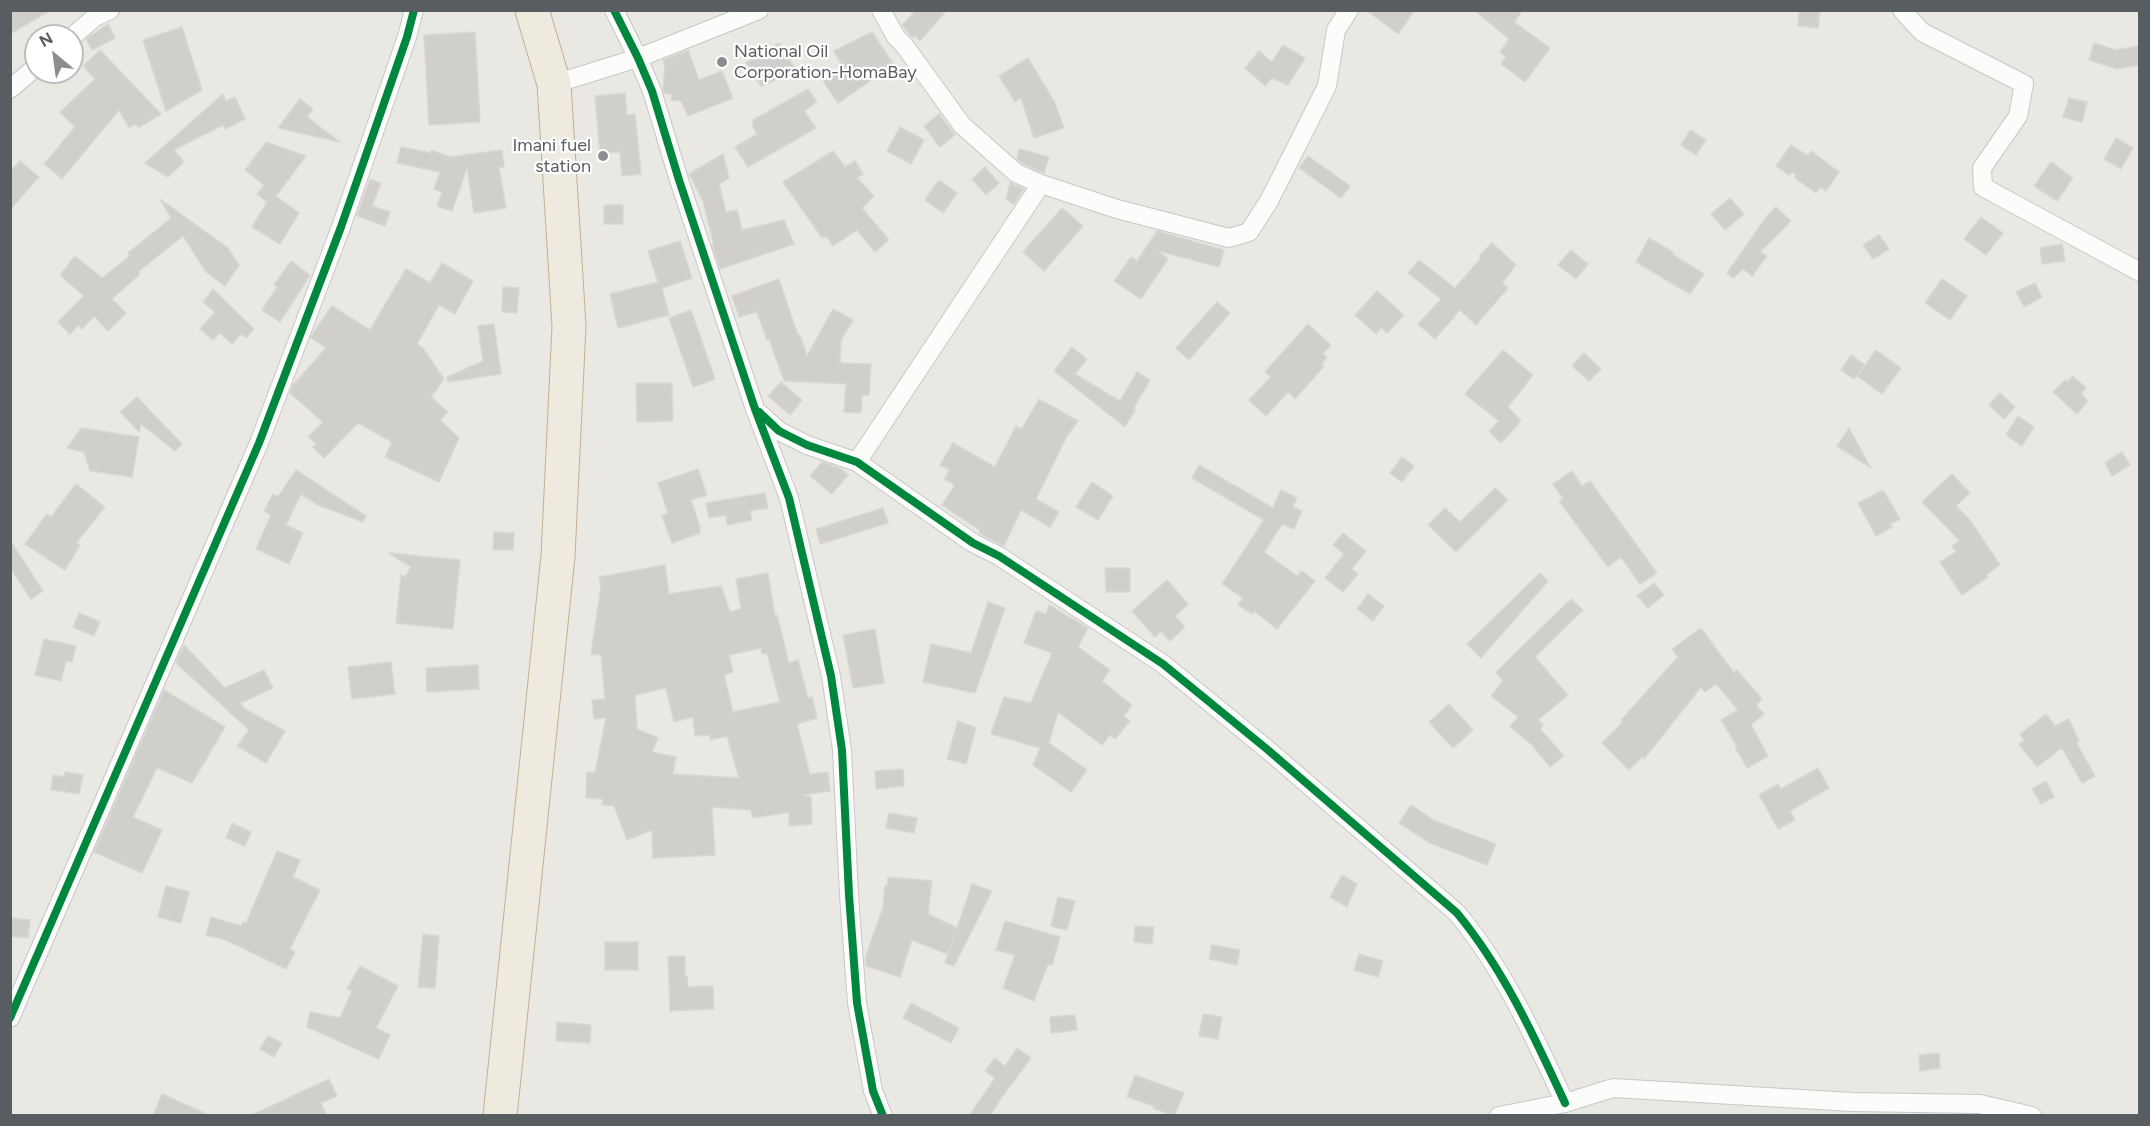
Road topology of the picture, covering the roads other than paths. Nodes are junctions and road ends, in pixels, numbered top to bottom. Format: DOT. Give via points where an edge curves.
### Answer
graph roads {
  1 [pos="110,10"];
  2 [pos="414,10"];
  3 [pos="532,10"];
  4 [pos="614,10"];
  5 [pos="759,10"];
  6 [pos="880,10"];
  7 [pos="1350,10"];
  8 [pos="1902,10"];
  9 [pos="84,27"];
  10 [pos="638,58"];
  11 [pos="24,77"];
  12 [pos="554,84"];
  13 [pos="10,89"];
  14 [pos="1041,184"];
  15 [pos="2139,272"];
  16 [pos="755,409"];
  17 [pos="857,462"];
  18 [pos="10,1018"];
  19 [pos="1565,1103"];
  20 [pos="500,1116"];
  21 [pos="883,1116"];
  22 [pos="1499,1116"];
  23 [pos="2032,1116"];
  1 -- 9 [label="street"];
  2 -- 18 [label="street" via="341,227 259,443"];
  3 -- 12 [label="highway"];
  4 -- 10 [label="street"];
  5 -- 10 [label="street"];
  6 -- 14 [label="street" via="962,124 1016,173"];
  7 -- 14 [label="street" via="1336,30 1327,86 1250,232 1229,238 1117,209"];
  8 -- 15 [label="street" via="1922,32 2024,84 2018,116 1982,168 1983,187"];
  10 -- 12 [label="street"];
  10 -- 16 [label="street"];
  11 -- 13 [label="street"];
  12 -- 20 [label="highway" via="569,326 558,556"];
  14 -- 17 [label="street"];
  16 -- 17 [label="street" via="779,431"];
  16 -- 21 [label="street" via="789,498 831,676 842,750 857,1003 873,1091"];
  17 -- 19 [label="street" via="974,543 1163,664 1457,914 1479,940 1524,1015"];
  19 -- 22 [label="street"];
  19 -- 23 [label="street" via="1613,1088 1852,1102 1980,1104"];
}
